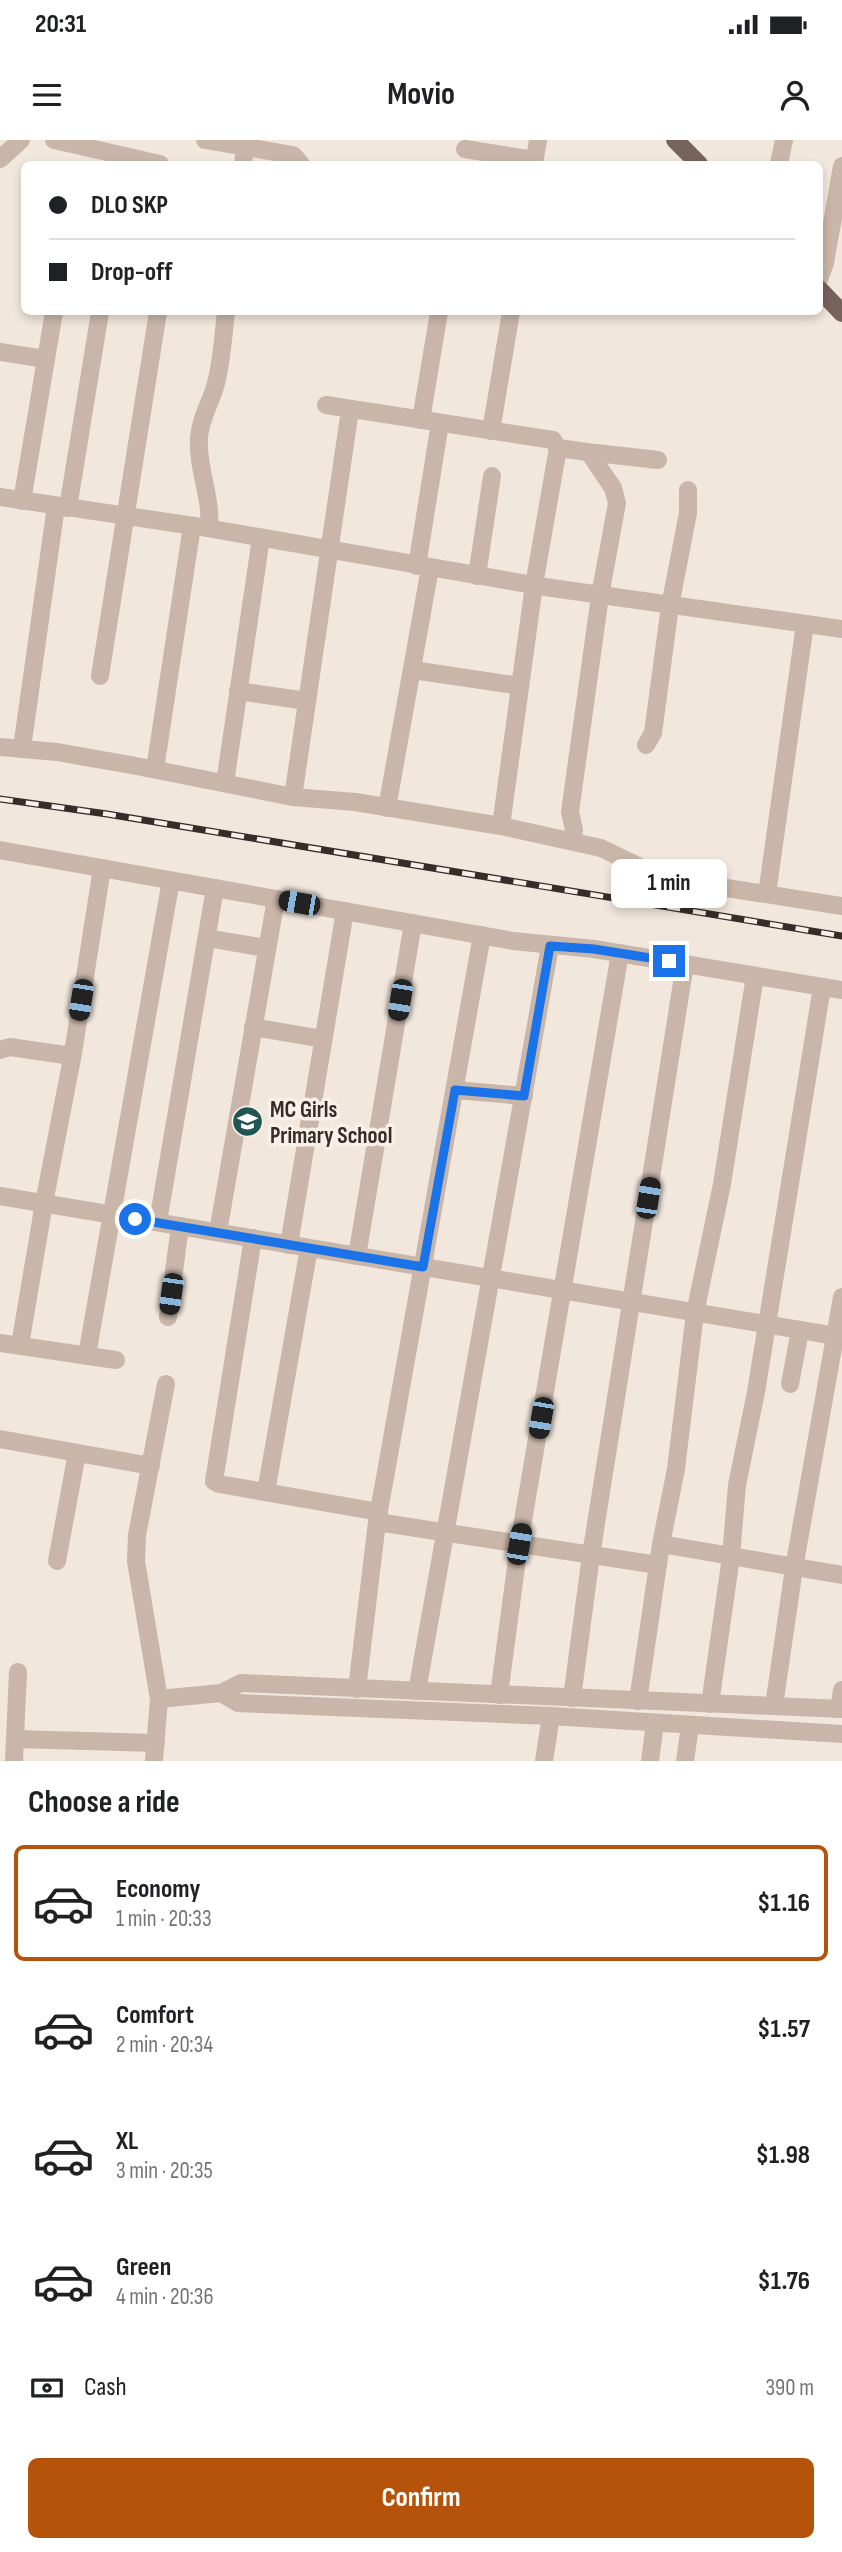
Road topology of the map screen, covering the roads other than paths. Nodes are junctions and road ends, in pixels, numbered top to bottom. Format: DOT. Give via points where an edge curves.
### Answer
graph roads {
  1 [pos="21,140"];
  2 [pos="54,140"];
  3 [pos="205,140"];
  4 [pos="538,140"];
  5 [pos="676,140"];
  6 [pos="784,140"];
  7 [pos="464,151"];
  8 [pos="244,156"];
  9 [pos="0,159"];
  10 [pos="147,161"];
  11 [pos="298,161"];
  12 [pos="528,161"];
  13 [pos="534,161"];
  14 [pos="696,161"];
  15 [pos="780,161"];
  16 [pos="842,166"];
  17 [pos="837,218"];
  18 [pos="823,268"];
  19 [pos="823,293"];
  20 [pos="842,313"];
  21 [pos="53,315"];
  22 [pos="99,315"];
  23 [pos="158,315"];
  24 [pos="226,315"];
  25 [pos="438,315"];
  26 [pos="511,315"];
  27 [pos="0,352"];
  28 [pos="46,359"];
  29 [pos="326,405"];
  30 [pos="350,410"];
  31 [pos="421,420"];
  32 [pos="440,423"];
  33 [pos="492,431"];
  34 [pos="558,448"];
  35 [pos="587,452"];
  36 [pos="657,460"];
  37 [pos="492,476"];
  38 [pos="688,490"];
  39 [pos="0,497"];
  40 [pos="22,501"];
  41 [pos="62,507"];
  42 [pos="125,516"];
  43 [pos="200,527"];
  44 [pos="261,538"];
  45 [pos="329,550"];
  46 [pos="423,567"];
  47 [pos="477,576"];
  48 [pos="534,585"];
  49 [pos="600,596"];
  50 [pos="670,606"];
  51 [pos="805,624"];
  52 [pos="842,629"];
  53 [pos="413,670"];
  54 [pos="100,676"];
  55 [pos="520,686"];
  56 [pos="238,691"];
  57 [pos="307,701"];
  58 [pos="646,745"];
  59 [pos="0,747"];
  60 [pos="22,748"];
  61 [pos="155,769"];
  62 [pos="225,783"];
  63 [pos="293,797"];
  64 [pos="387,808"];
  65 [pos="501,826"];
  66 [pos="572,840"];
  67 [pos="0,850"];
  68 [pos="102,868"];
  69 [pos="171,880"];
  70 [pos="215,888"];
  71 [pos="767,894"];
  72 [pos="276,898"];
  73 [pos="842,906"];
  74 [pos="345,911"];
  75 [pos="414,923"];
  76 [pos="482,935"];
  77 [pos="207,938"];
  78 [pos="550,946"];
  79 [pos="266,948"];
  80 [pos="620,953"];
  81 [pos="685,964"];
  82 [pos="755,976"];
  83 [pos="822,986"];
  84 [pos="842,990"];
  85 [pos="253,1027"];
  86 [pos="323,1039"];
  87 [pos="0,1050"];
  88 [pos="72,1056"];
  89 [pos="455,1090"];
  90 [pos="524,1096"];
  91 [pos="0,1196"];
  92 [pos="44,1203"];
  93 [pos="113,1215"];
  94 [pos="158,1222"];
  95 [pos="180,1226"];
  96 [pos="218,1233"];
  97 [pos="253,1238"];
  98 [pos="289,1245"];
  99 [pos="309,1248"];
  100 [pos="357,1256"];
  101 [pos="423,1267"];
  102 [pos="492,1279"];
  103 [pos="563,1291"];
  104 [pos="842,1297"];
  105 [pos="632,1303"];
  106 [pos="695,1313"];
  107 [pos="168,1317"];
  108 [pos="766,1325"];
  109 [pos="800,1330"];
  110 [pos="839,1336"];
  111 [pos="0,1343"];
  112 [pos="20,1345"];
  113 [pos="86,1355"];
  114 [pos="116,1360"];
  115 [pos="166,1384"];
  116 [pos="790,1384"];
  117 [pos="0,1439"];
  118 [pos="77,1453"];
  119 [pos="150,1466"];
  120 [pos="265,1492"];
  121 [pos="378,1517"];
  122 [pos="445,1533"];
  123 [pos="519,1544"];
  124 [pos="661,1544"];
  125 [pos="590,1555"];
  126 [pos="731,1557"];
  127 [pos="57,1561"];
  128 [pos="658,1565"];
  129 [pos="794,1568"];
  130 [pos="842,1576"];
  131 [pos="18,1672"];
  132 [pos="357,1689"];
  133 [pos="842,1690"];
  134 [pos="417,1691"];
  135 [pos="220,1693"];
  136 [pos="499,1695"];
  137 [pos="572,1698"];
  138 [pos="159,1699"];
  139 [pos="638,1701"];
  140 [pos="710,1704"];
  141 [pos="774,1706"];
  142 [pos="840,1709"];
  143 [pos="551,1716"];
  144 [pos="655,1723"];
  145 [pos="690,1726"];
  146 [pos="842,1734"];
  147 [pos="15,1739"];
  148 [pos="155,1752"];
  149 [pos="13,1761"];
  150 [pos="544,1761"];
  151 [pos="650,1761"];
  152 [pos="685,1761"];
  1 -- 9 [label="street"];
  2 -- 10 [label="street"];
  3 -- 8 [label="street"];
  4 -- 13 [label="street"];
  5 -- 14 [label="main road"];
  6 -- 15 [label="street"];
  7 -- 12 [label="street"];
  8 -- 11 [label="street" via="293,155"];
  16 -- 17 [label="street"];
  17 -- 18 [label="street"];
  19 -- 20 [label="main road"];
  21 -- 28 [label="street"];
  22 -- 41 [label="street"];
  23 -- 42 [label="street"];
  24 -- 43 [label="street" via="218,373 198,437 209,503"];
  25 -- 31 [label="street"];
  26 -- 33 [label="street"];
  27 -- 28 [label="street"];
  28 -- 40 [label="street"];
  29 -- 30 [label="street"];
  30 -- 31 [label="street"];
  30 -- 45 [label="street"];
  31 -- 32 [label="street"];
  32 -- 33 [label="street"];
  32 -- 46 [label="street"];
  33 -- 34 [label="street" via="553,440"];
  34 -- 35 [label="street"];
  34 -- 48 [label="street"];
  35 -- 36 [label="street"];
  35 -- 49 [label="street" via="617,498"];
  37 -- 47 [label="street"];
  38 -- 50 [label="street" via="688,513"];
  39 -- 40 [label="street"];
  40 -- 41 [label="street"];
  41 -- 42 [label="street"];
  41 -- 60 [label="street"];
  42 -- 43 [label="street"];
  42 -- 54 [label="street"];
  43 -- 44 [label="street"];
  43 -- 61 [label="street"];
  44 -- 45 [label="street"];
  44 -- 56 [label="street"];
  45 -- 46 [label="street"];
  45 -- 57 [label="street"];
  46 -- 47 [label="street"];
  46 -- 53 [label="street"];
  47 -- 48 [label="street"];
  48 -- 49 [label="street"];
  48 -- 55 [label="street"];
  49 -- 50 [label="street"];
  49 -- 66 [label="street" via="570,812"];
  50 -- 51 [label="street"];
  50 -- 58 [label="street" via="653,733"];
  51 -- 52 [label="street"];
  51 -- 71 [label="street"];
  53 -- 55 [label="street"];
  53 -- 64 [label="street"];
  55 -- 65 [label="street"];
  56 -- 57 [label="street"];
  56 -- 62 [label="street"];
  57 -- 63 [label="street"];
  59 -- 60 [label="street"];
  60 -- 61 [label="street"];
  61 -- 62 [label="street"];
  62 -- 63 [label="street"];
  63 -- 64 [label="street"];
  64 -- 65 [label="street"];
  65 -- 66 [label="street"];
  66 -- 71 [label="street" via="601,848 663,878"];
  67 -- 68 [label="street"];
  68 -- 69 [label="street"];
  68 -- 88 [label="street"];
  69 -- 70 [label="street"];
  69 -- 93 [label="street"];
  70 -- 72 [label="street"];
  70 -- 77 [label="street"];
  71 -- 73 [label="street"];
  72 -- 74 [label="street"];
  72 -- 79 [label="street"];
  74 -- 75 [label="street"];
  74 -- 86 [label="street"];
  75 -- 76 [label="street"];
  75 -- 100 [label="street"];
  76 -- 78 [label="street"];
  76 -- 89 [label="street"];
  77 -- 79 [label="street"];
  77 -- 94 [label="street"];
  78 -- 80 [label="street"];
  78 -- 90 [label="street"];
  79 -- 85 [label="street"];
  80 -- 81 [label="street"];
  80 -- 103 [label="street"];
  81 -- 82 [label="street"];
  81 -- 105 [label="street"];
  82 -- 83 [label="street"];
  82 -- 106 [label="street" via="722,1184"];
  83 -- 84 [label="street"];
  83 -- 108 [label="street"];
  85 -- 86 [label="street"];
  85 -- 96 [label="street"];
  86 -- 98 [label="street"];
  87 -- 88 [label="street" via="10,1047"];
  88 -- 92 [label="street"];
  89 -- 90 [label="street"];
  89 -- 101 [label="street"];
  90 -- 102 [label="street"];
  91 -- 92 [label="street"];
  92 -- 93 [label="street"];
  92 -- 112 [label="street"];
  93 -- 94 [label="street"];
  93 -- 113 [label="street"];
  94 -- 95 [label="street"];
  95 -- 96 [label="street"];
  95 -- 107 [label="street"];
  96 -- 97 [label="street"];
  97 -- 98 [label="street"];
  97 -- 120 [label="street" via="214,1478 219,1484"];
  98 -- 99 [label="street"];
  99 -- 100 [label="street"];
  99 -- 120 [label="street"];
  100 -- 101 [label="street"];
  101 -- 102 [label="street"];
  101 -- 121 [label="street"];
  102 -- 103 [label="street"];
  102 -- 122 [label="street"];
  103 -- 105 [label="street"];
  103 -- 123 [label="street"];
  104 -- 110 [label="street"];
  105 -- 106 [label="street"];
  105 -- 125 [label="street"];
  106 -- 108 [label="street"];
  106 -- 124 [label="street" via="676,1469"];
  108 -- 109 [label="street"];
  108 -- 126 [label="street" via="737,1485"];
  109 -- 110 [label="street"];
  109 -- 116 [label="street"];
  110 -- 129 [label="street"];
  111 -- 112 [label="street"];
  112 -- 113 [label="street"];
  113 -- 114 [label="street"];
  115 -- 119 [label="street"];
  117 -- 118 [label="street"];
  118 -- 119 [label="street"];
  118 -- 127 [label="street"];
  119 -- 138 [label="street" via="136,1561"];
  120 -- 121 [label="street"];
  121 -- 122 [label="street"];
  121 -- 132 [label="street"];
  122 -- 123 [label="street"];
  122 -- 134 [label="street"];
  123 -- 125 [label="street"];
  123 -- 136 [label="street"];
  124 -- 126 [label="street"];
  124 -- 128 [label="street"];
  125 -- 128 [label="street"];
  125 -- 137 [label="street"];
  126 -- 129 [label="street"];
  126 -- 140 [label="street"];
  128 -- 139 [label="street"];
  129 -- 130 [label="street"];
  129 -- 141 [label="street"];
  131 -- 147 [label="street"];
  132 -- 134 [label="street"];
  132 -- 135 [label="street" via="241,1683"];
  133 -- 142 [label="street"];
  134 -- 136 [label="street"];
  135 -- 138 [label="street"];
  135 -- 143 [label="street" via="238,1703"];
  136 -- 137 [label="street"];
  137 -- 139 [label="street"];
  138 -- 148 [label="street"];
  139 -- 140 [label="street"];
  140 -- 141 [label="street"];
  141 -- 142 [label="street"];
  143 -- 144 [label="street"];
  143 -- 150 [label="street"];
  144 -- 145 [label="street"];
  144 -- 151 [label="street"];
  145 -- 146 [label="street"];
  145 -- 152 [label="street"];
  147 -- 148 [label="street"];
  147 -- 149 [label="street"];
}
